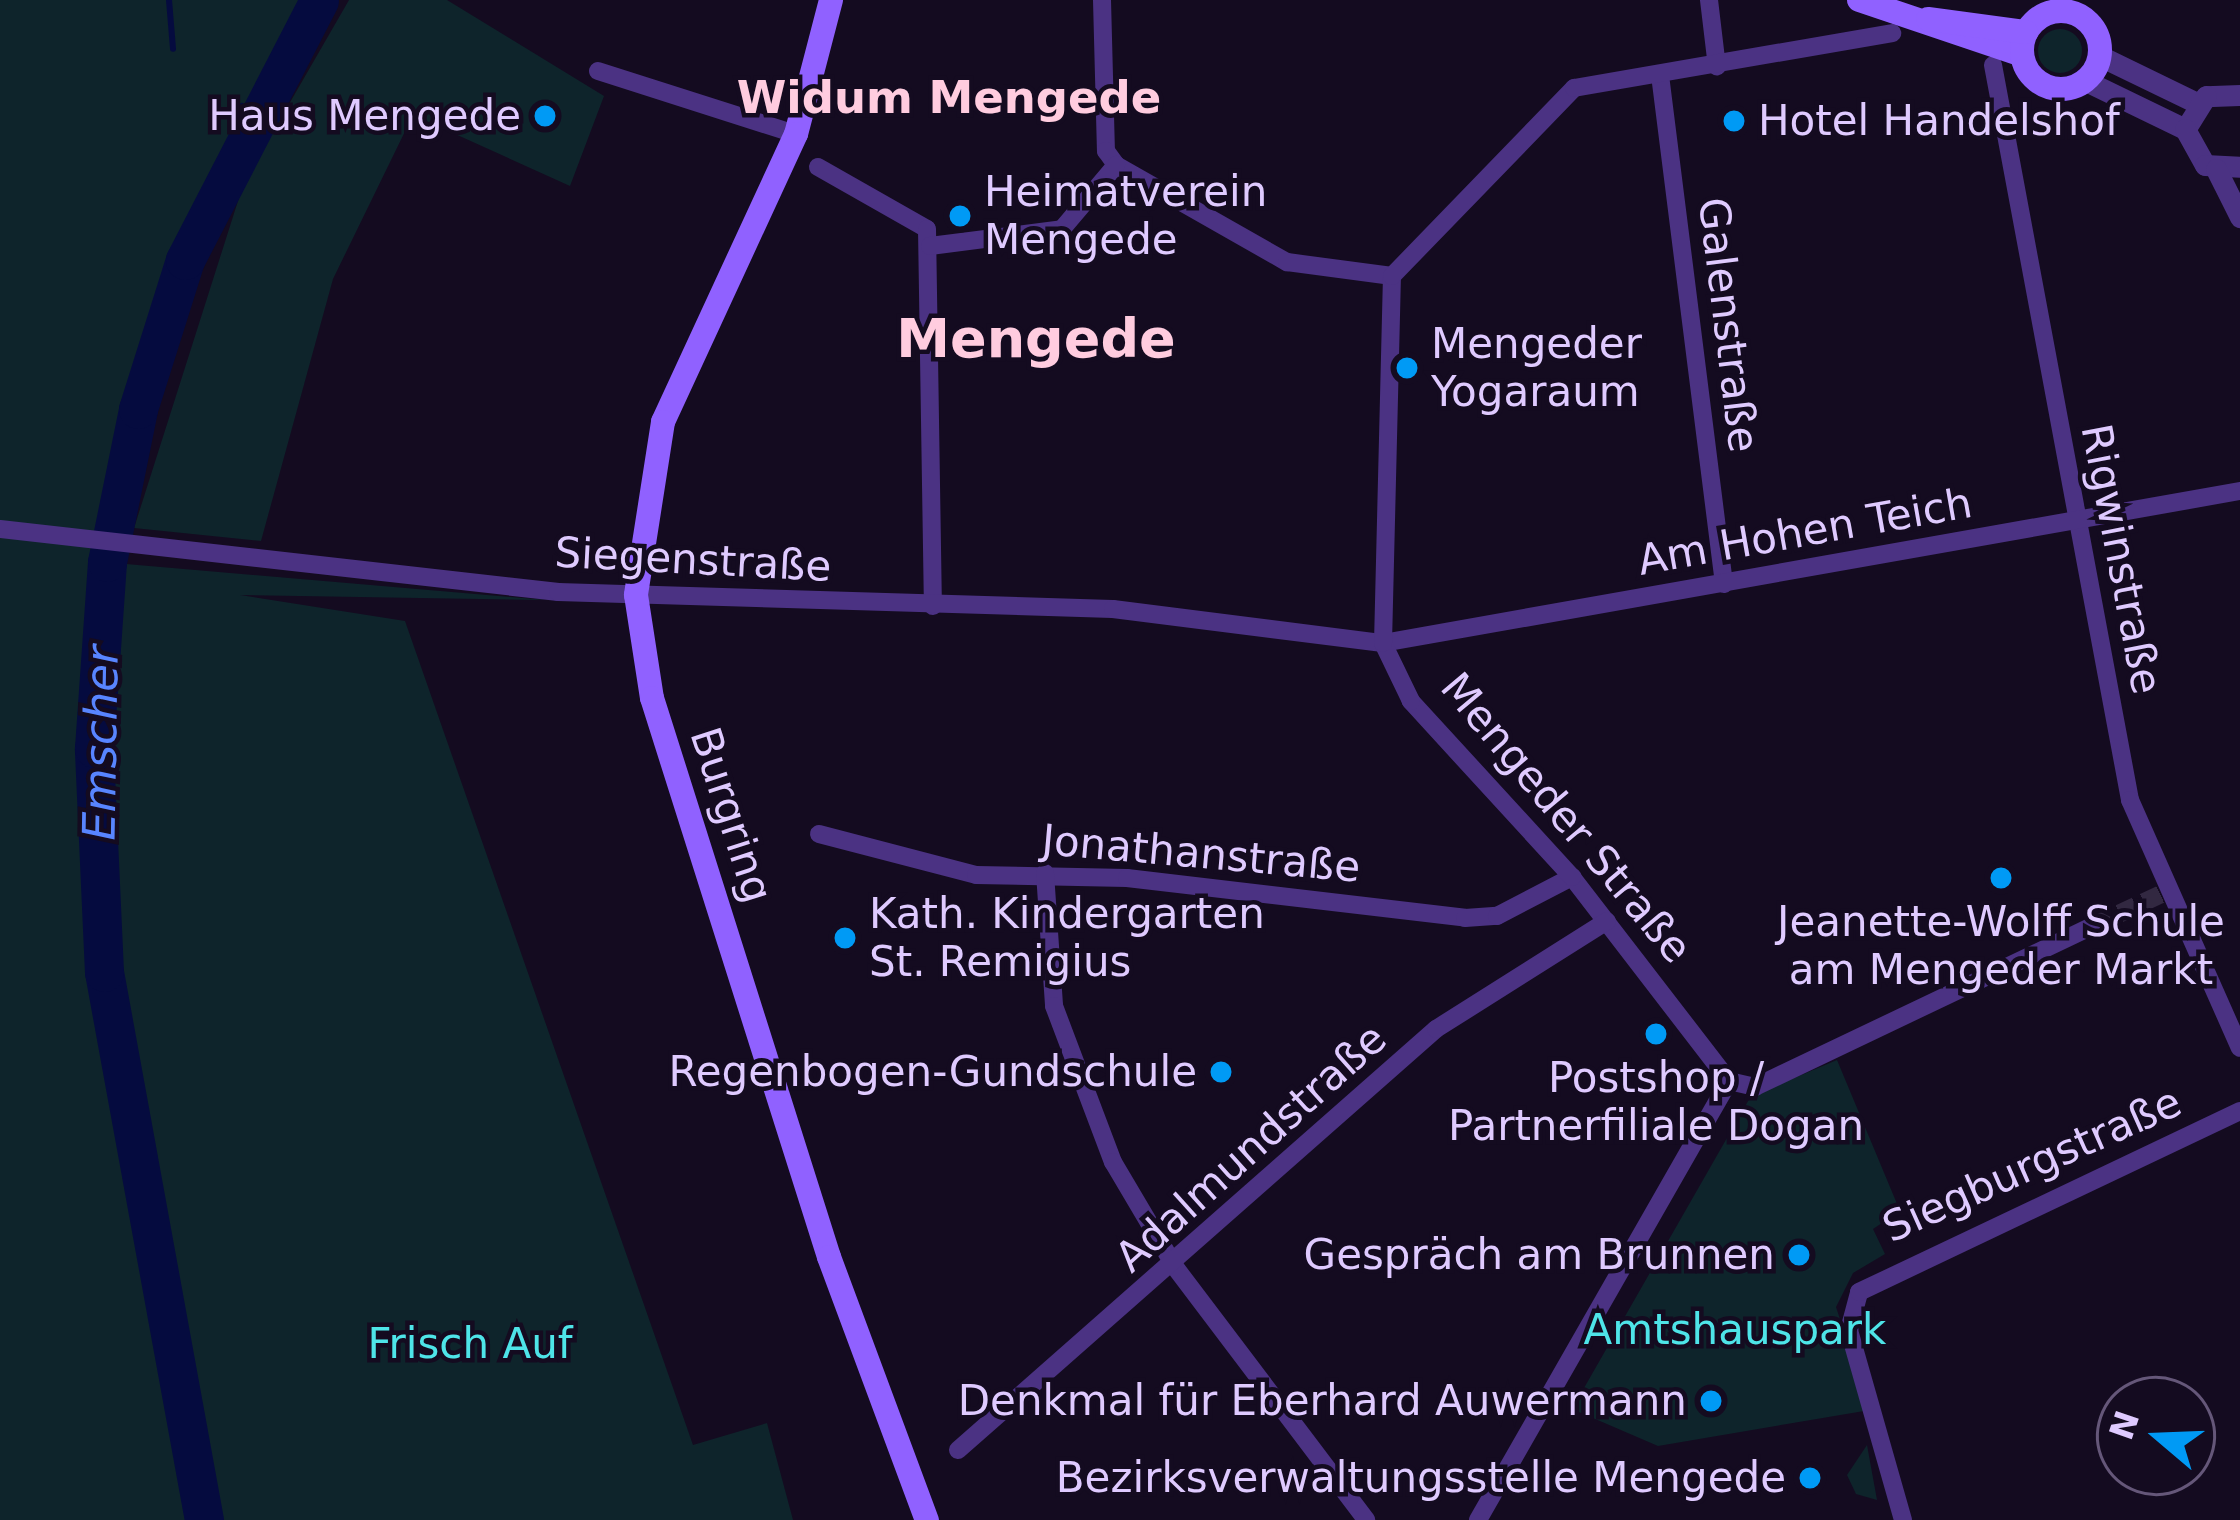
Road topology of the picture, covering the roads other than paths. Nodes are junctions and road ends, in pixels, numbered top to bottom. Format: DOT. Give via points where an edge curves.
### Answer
graph roads {
  1 [pos="831,0"];
  2 [pos="1102,0"];
  3 [pos="1708,0"];
  4 [pos="1859,0"];
  5 [pos="2105,0"];
  6 [pos="2084,19"];
  7 [pos="1892,33"];
  8 [pos="2024,44"];
  9 [pos="2100,56"];
  10 [pos="1994,65"];
  11 [pos="1717,67"];
  12 [pos="598,71"];
  13 [pos="1660,74"];
  14 [pos="2086,81"];
  15 [pos="2240,94"];
  16 [pos="2197,103"];
  17 [pos="2186,129"];
  18 [pos="796,134"];
  19 [pos="1116,165"];
  20 [pos="818,167"];
  21 [pos="2240,167"];
  22 [pos="2216,170"];
  23 [pos="2240,217"];
  24 [pos="928,237"];
  25 [pos="1392,276"];
  26 [pos="2240,491"];
  27 [pos="2077,520"];
  28 [pos="0,529"];
  29 [pos="1724,584"];
  30 [pos="637,595"];
  31 [pos="933,606"];
  32 [pos="1383,643"];
  33 [pos="819,834"];
  34 [pos="1045,873"];
  35 [pos="1572,877"];
  36 [pos="1607,921"];
  37 [pos="2095,925"];
  38 [pos="2240,1048"];
  39 [pos="1729,1081"];
  40 [pos="2240,1111"];
  41 [pos="1175,1267"];
  42 [pos="958,1450"];
  43 [pos="927,1520"];
  44 [pos="1366,1520"];
  45 [pos="1478,1520"];
  46 [pos="1903,1520"];
  1 -- 18 [label="main road, Burgring"];
  2 -- 19 [label="street" via="1106,151"];
  3 -- 11 [label="street"];
  4 -- 8 [label="main road"];
  5 -- 6 [label="main road"];
  6 -- 8 [label="main road" via="2052,12"];
  6 -- 9 [label="main road"];
  7 -- 11 [label="street"];
  8 -- 14 [label="main road" via="2049,88"];
  9 -- 14 [label="main road"];
  9 -- 16 [label="street"];
  10 -- 27 [label="street, Rigwinstraße"];
  11 -- 13 [label="street"];
  12 -- 18 [label="street"];
  13 -- 25 [label="street" via="1561,97"];
  13 -- 29 [label="street, Galenstraße"];
  14 -- 17 [label="street"];
  15 -- 16 [label="street"];
  16 -- 17 [label="street"];
  17 -- 22 [label="street" via="2197,159"];
  18 -- 30 [label="main road, Burgring" via="663,422"];
  19 -- 24 [label="street" via="1062,229"];
  19 -- 25 [label="street" via="1287,262"];
  20 -- 24 [label="street"];
  21 -- 22 [label="street"];
  22 -- 23 [label="street"];
  24 -- 31 [label="street"];
  25 -- 32 [label="street, Mengeder Straße"];
  26 -- 27 [label="street, Am Hohen Teich"];
  27 -- 29 [label="street, Am Hohen Teich"];
  27 -- 38 [label="street, Rigwinstraße" via="2130,800"];
  28 -- 30 [label="street, Siegenstraße"];
  29 -- 32 [label="street, Am Hohen Teich"];
  30 -- 31 [label="street, Siegenstraße"];
  30 -- 43 [label="main road, Burgring" via="652,698 829,1257"];
  31 -- 32 [label="street, Siegenstraße" via="1147,612"];
  32 -- 35 [label="street, Mengeder Straße" via="1411,701"];
  33 -- 34 [label="street, Jonathanstraße" via="934,868"];
  34 -- 35 [label="street, Jonathanstraße" via="1465,918 1498,916"];
  34 -- 41 [label="street" via="1067,1050 1113,1162"];
  35 -- 36 [label="street, Mengeder Straße"];
  36 -- 39 [label="street, Mengeder Straße"];
  36 -- 41 [label="street, Adalmundstraße" via="1436,1029"];
  37 -- 39 [label="street" via="1755,1087"];
  39 -- 45 [label="street"];
  40 -- 46 [label="street, Siegburgstraße" via="1859,1292 1849,1330"];
  41 -- 42 [label="street, Adalmundstraße"];
  41 -- 44 [label="street"];
}
